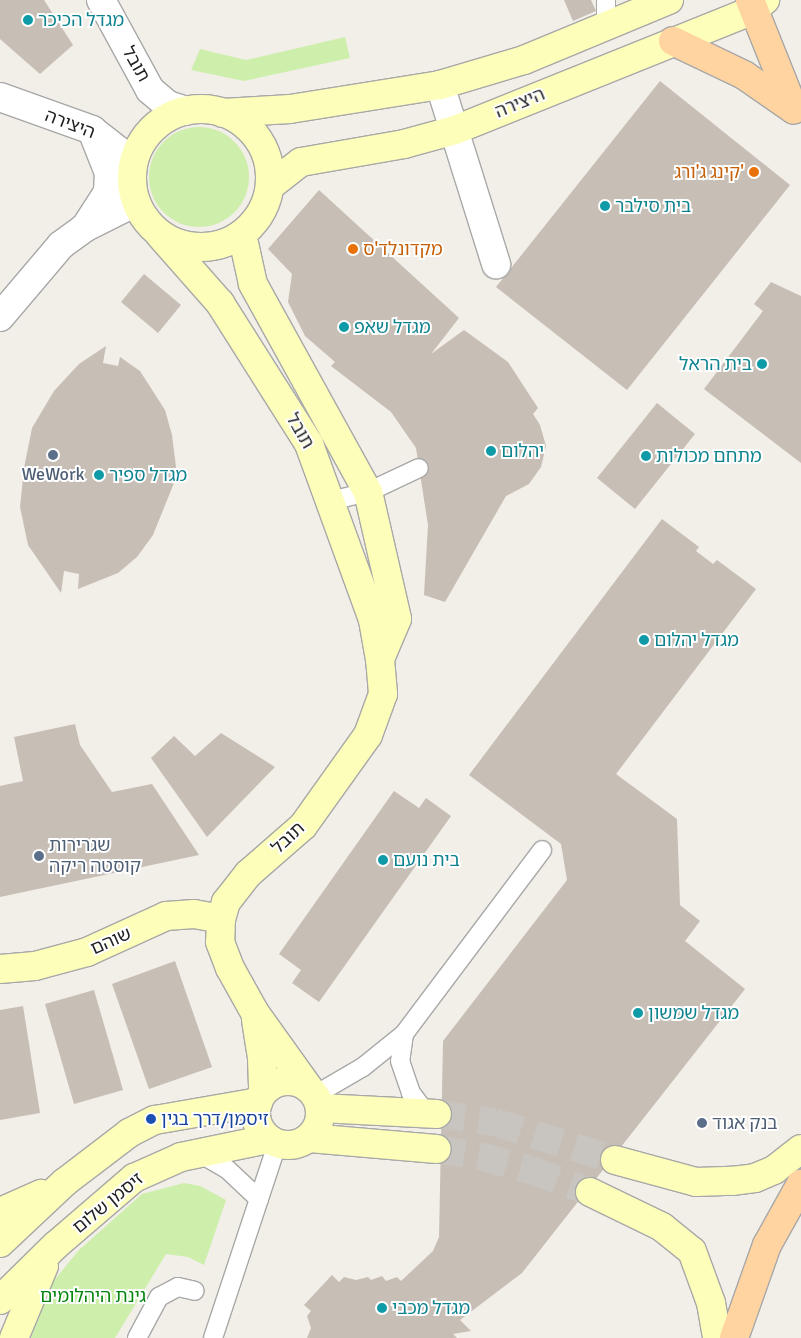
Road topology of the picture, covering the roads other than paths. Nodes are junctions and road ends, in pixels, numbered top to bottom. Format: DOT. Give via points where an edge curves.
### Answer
graph roads {
  1 [pos="101,0"];
  2 [pos="606,0"];
  3 [pos="669,0"];
  4 [pos="756,3"];
  5 [pos="606,27"];
  6 [pos="673,41"];
  7 [pos="440,85"];
  8 [pos="0,98"];
  9 [pos="186,111"];
  10 [pos="223,113"];
  11 [pos="797,115"];
  12 [pos="92,130"];
  13 [pos="455,130"];
  14 [pos="134,162"];
  15 [pos="270,186"];
  16 [pos="136,202"];
  17 [pos="84,228"];
  18 [pos="242,234"];
  19 [pos="160,235"];
  20 [pos="496,264"];
  21 [pos="0,317"];
  22 [pos="419,468"];
  23 [pos="368,492"];
  24 [pos="331,501"];
  25 [pos="380,658"];
  26 [pos="542,850"];
  27 [pos="221,919"];
  28 [pos="0,969"];
  29 [pos="255,1013"];
  30 [pos="404,1034"];
  31 [pos="260,1097"];
  32 [pos="315,1097"];
  33 [pos="431,1113"];
  34 [pos="309,1138"];
  35 [pos="272,1142"];
  36 [pos="438,1149"];
  37 [pos="801,1149"];
  38 [pos="199,1153"];
  39 [pos="615,1160"];
  40 [pos="64,1182"];
  41 [pos="801,1184"];
  42 [pos="590,1192"];
  43 [pos="259,1199"];
  44 [pos="0,1212"];
  45 [pos="0,1243"];
  46 [pos="56,1245"];
  47 [pos="195,1291"];
  48 [pos="0,1300"];
  49 [pos="14,1338"];
  50 [pos="137,1338"];
  51 [pos="213,1338"];
  52 [pos="717,1338"];
  53 [pos="734,1338"];
  1 -- 9 [label="street, תובל" via="150,90 168,105"];
  2 -- 5 [label="lane"];
  3 -- 5 [label="street"];
  4 -- 6 [label="street, היצירה"];
  4 -- 11 [label="main road"];
  5 -- 7 [label="street" via="524,60"];
  6 -- 11 [label="main road" via="744,75"];
  6 -- 13 [label="street, היצירה"];
  7 -- 10 [label="street" via="290,109"];
  7 -- 13 [label="street"];
  8 -- 12 [label="street, היצירה"];
  9 -- 10 [label="street"];
  9 -- 14 [label="street" via="153,129 141,144"];
  10 -- 15 [label="street" via="241,122 266,152"];
  12 -- 14 [label="street, היצירה"];
  12 -- 17 [label="street" via="109,173 108,192 103,205"];
  13 -- 15 [label="street, היצירה" via="404,144 301,162"];
  13 -- 20 [label="street"];
  14 -- 16 [label="street" via="132,182"];
  15 -- 18 [label="street" via="257,219"];
  16 -- 17 [label="street"];
  16 -- 19 [label="street"];
  17 -- 21 [label="street" via="43,263"];
  18 -- 19 [label="street" via="223,244 201,248 180,245"];
  18 -- 23 [label="street, תובל" via="253,284"];
  19 -- 24 [label="street, תובל" via="220,303 309,444"];
  22 -- 23 [label="lane"];
  23 -- 24 [label="lane"];
  23 -- 25 [label="street, תובל" via="397,619"];
  24 -- 25 [label="street, תובל" via="373,620"];
  25 -- 27 [label="street, תובל" via="383,694 368,734 303,826 248,874 226,902"];
  26 -- 30 [label="lane"];
  27 -- 28 [label="street, שוהם" via="194,914 166,916 87,952 35,966"];
  27 -- 29 [label="street, תובל" via="220,942 230,968"];
  29 -- 31 [label="street, תובל" via="262,1058"];
  29 -- 32 [label="street, תובל"];
  30 -- 32 [label="lane" via="363,1067"];
  30 -- 33 [label="lane" via="400,1061 411,1093"];
  31 -- 32 [label="street" via="280,1082 291,1081"];
  31 -- 35 [label="street" via="256,1122"];
  31 -- 40 [label="street" via="154,1120 129,1132"];
  32 -- 33 [label="street"];
  32 -- 34 [label="street" via="318,1125"];
  34 -- 35 [label="street" via="294,1145"];
  34 -- 36 [label="street"];
  35 -- 38 [label="street, זיסמן שלום"];
  35 -- 43 [label="lane"];
  37 -- 39 [label="street" via="774,1170 755,1178 732,1181 696,1182"];
  38 -- 43 [label="lane" via="238,1177"];
  38 -- 46 [label="street, זיסמן שלום" via="157,1166 134,1178"];
  40 -- 44 [label="street"];
  40 -- 45 [label="street"];
  41 -- 53 [label="main road" via="767,1245"];
  42 -- 52 [label="street" via="662,1227 692,1251 711,1303"];
  43 -- 51 [label="lane"];
  46 -- 48 [label="street, זיסמן שלום"];
  46 -- 49 [label="street"];
  47 -- 50 [label="lane" via="178,1287 159,1297"];
}
